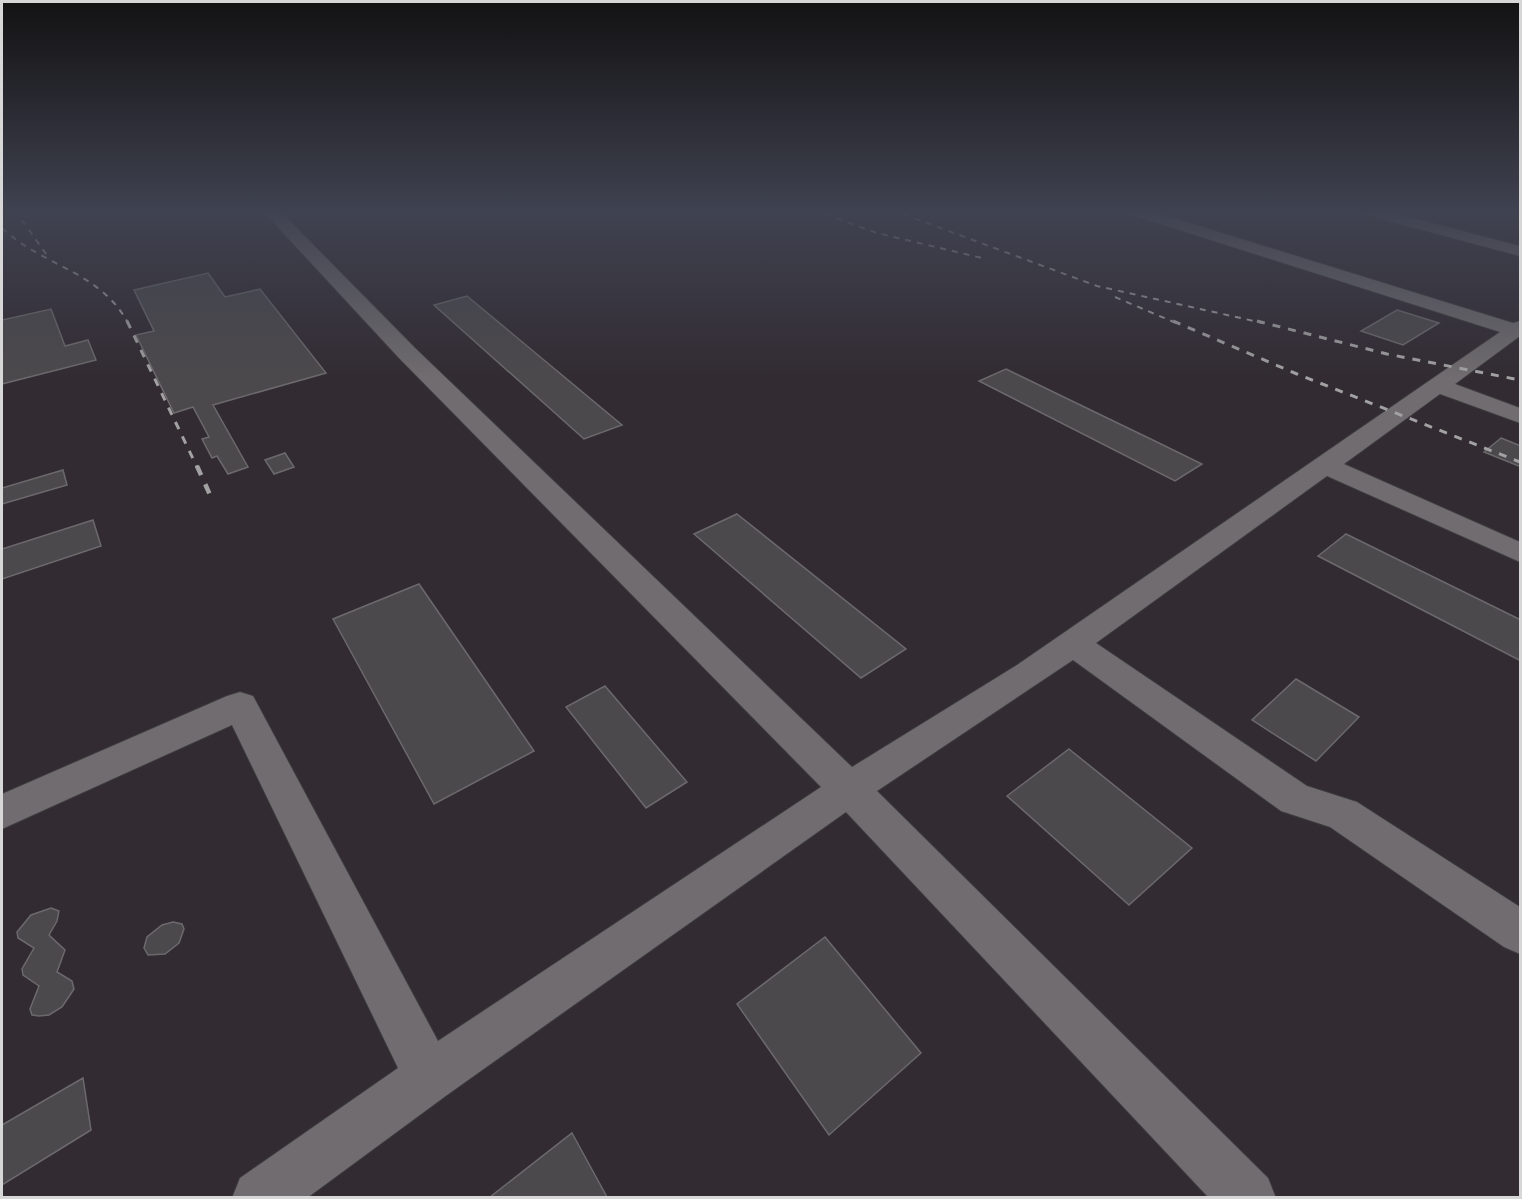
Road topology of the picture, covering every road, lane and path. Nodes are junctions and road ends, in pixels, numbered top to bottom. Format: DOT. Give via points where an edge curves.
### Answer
graph roads {
  1 [pos="324,266"];
  2 [pos="1315,266"];
  3 [pos="1518,328"];
  4 [pos="1437,385"];
  5 [pos="1521,416"];
  6 [pos="1324,465"];
  7 [pos="1521,553"];
  8 [pos="1072,644"];
  9 [pos="849,789"];
  10 [pos="2,812"];
  11 [pos="1521,932"];
  12 [pos="429,1077"];
  13 [pos="260,1197"];
  14 [pos="1248,1197"];
  1 -- 9 [label="lane"];
  2 -- 3 [label="lane"];
  3 -- 4 [label="lane"];
  4 -- 5 [label="lane"];
  4 -- 6 [label="lane"];
  6 -- 7 [label="lane"];
  6 -- 8 [label="lane"];
  8 -- 9 [label="lane"];
  8 -- 11 [label="lane" via="1295,799 1343,814"];
  9 -- 12 [label="lane"];
  9 -- 14 [label="lane"];
  10 -- 12 [label="lane" via="240,706"];
  12 -- 13 [label="lane"];
}
